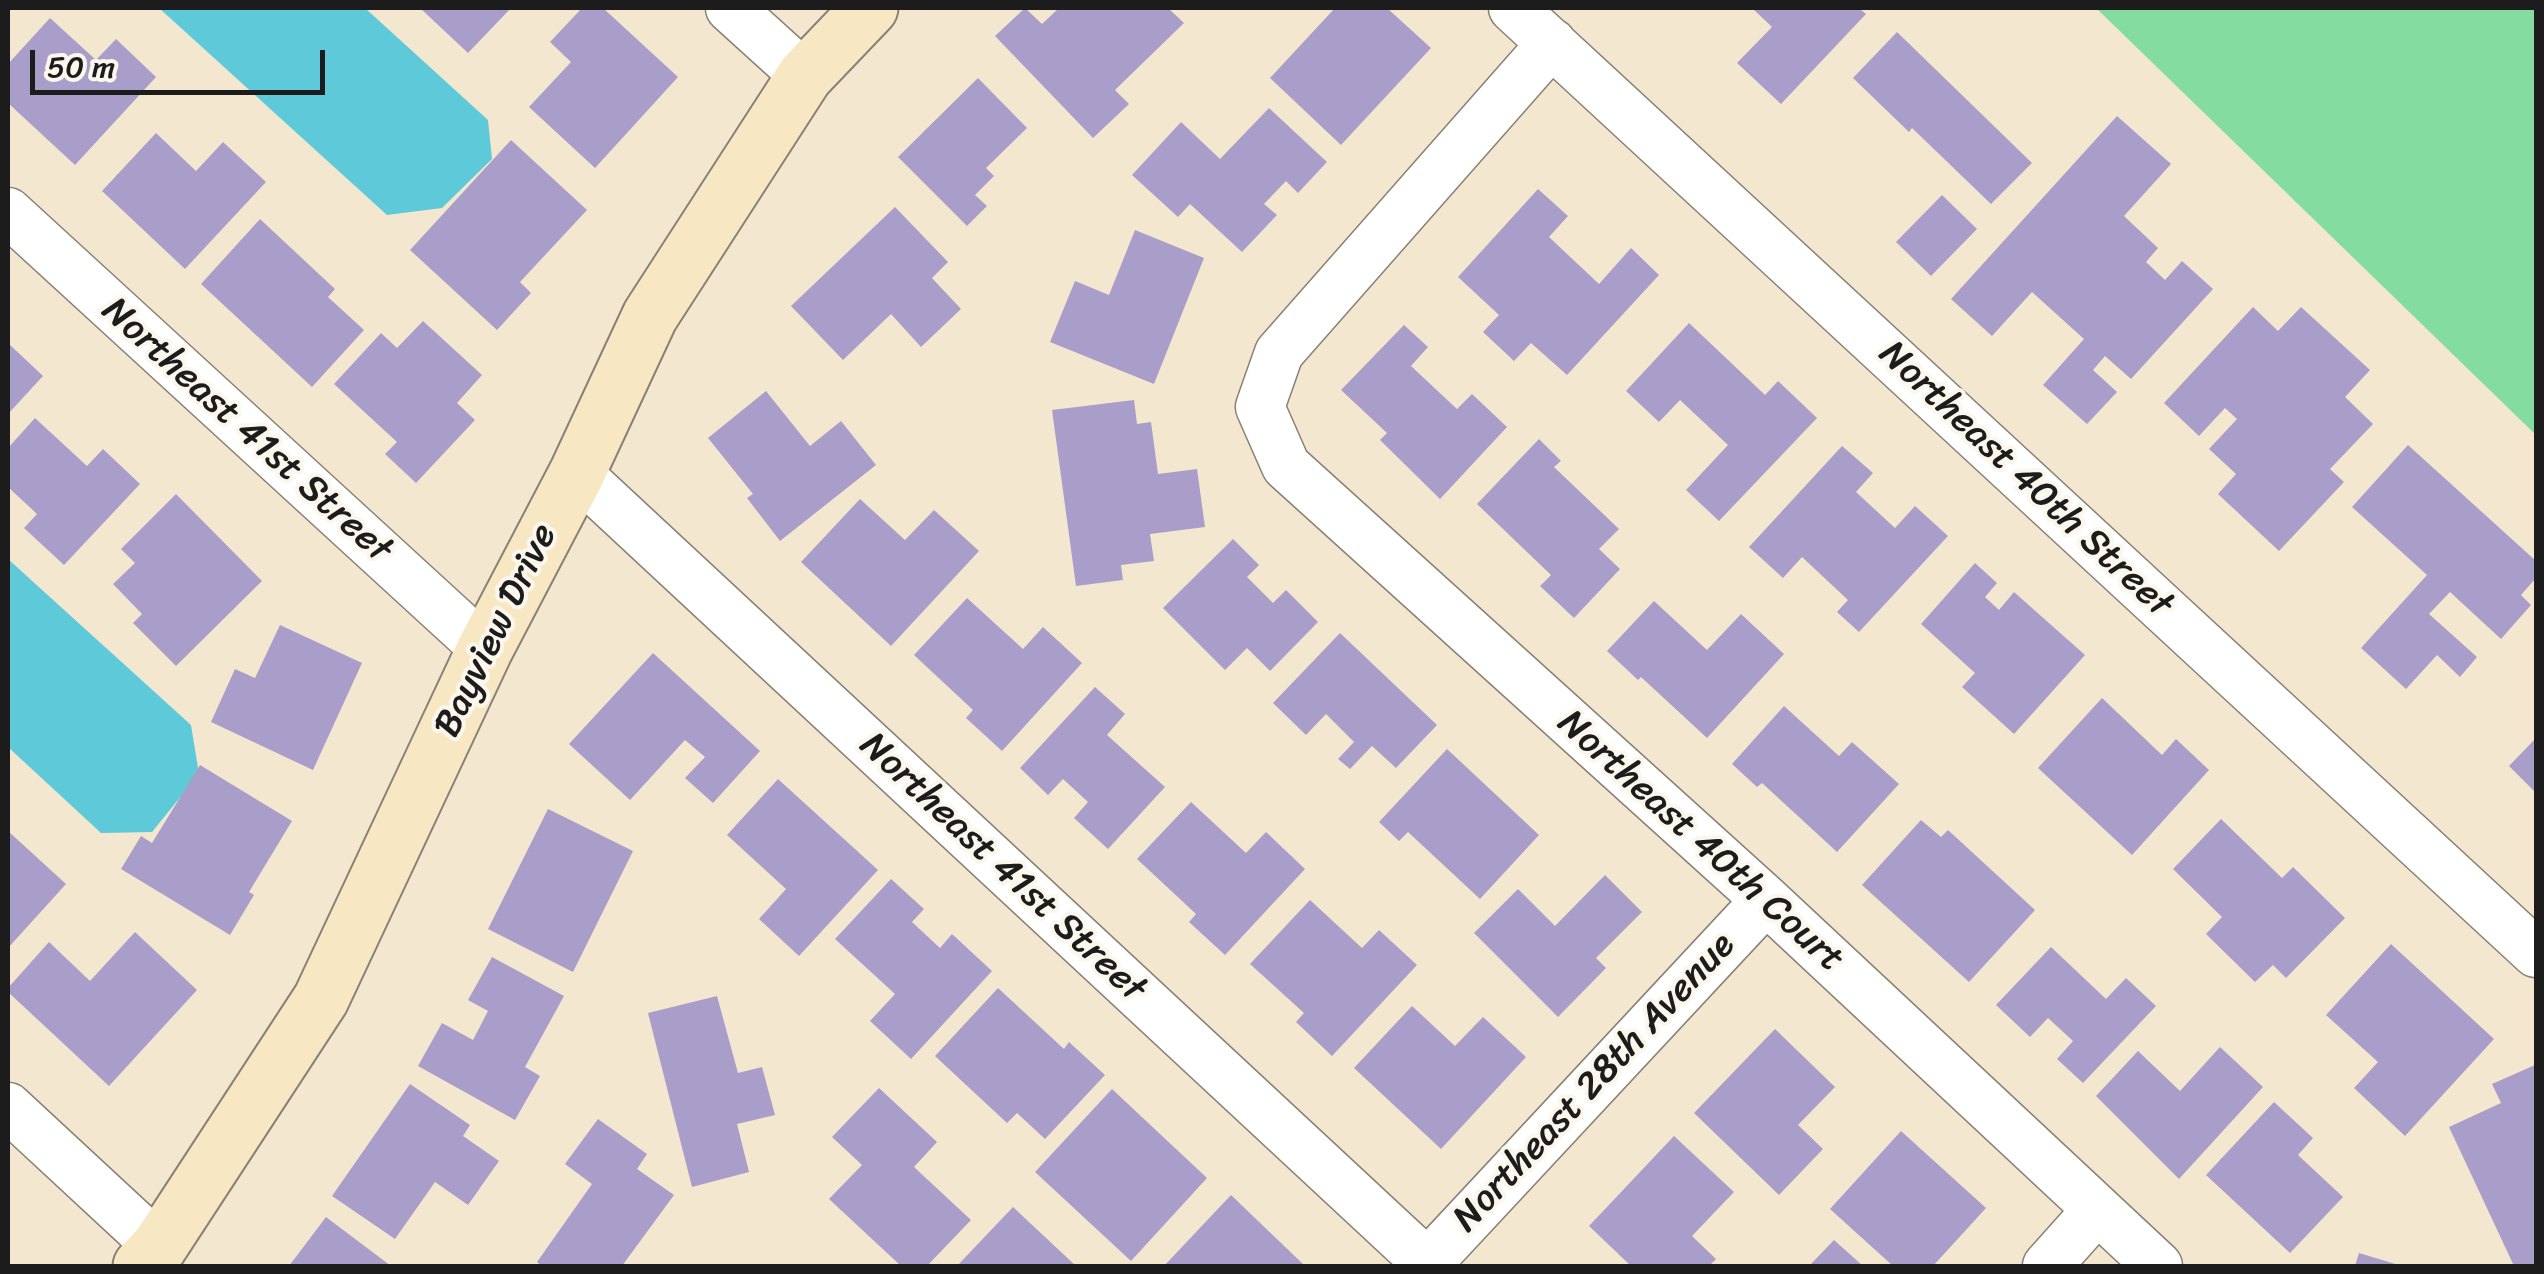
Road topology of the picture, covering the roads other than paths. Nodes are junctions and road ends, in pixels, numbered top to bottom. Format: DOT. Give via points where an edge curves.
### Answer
graph roads {
  1 [pos="730,8"];
  2 [pos="870,8"];
  3 [pos="1513,8"];
  4 [pos="1552,44"];
  5 [pos="805,76"];
  6 [pos="8,212"];
  7 [pos="577,472"];
  8 [pos="485,649"];
  9 [pos="1766,900"];
  10 [pos="2536,953"];
  11 [pos="8,1107"];
  12 [pos="2097,1210"];
  13 [pos="150,1256"];
  14 [pos="1427,1265"];
  15 [pos="2047,1266"];
  16 [pos="2158,1266"];
  1 -- 5 [label="street"];
  2 -- 5 [label="street, Bayview Drive"];
  3 -- 4 [label="street, Northeast 40th Street"];
  4 -- 9 [label="street, Northeast 40th Court" via="1280,353 1260,407 1286,466"];
  4 -- 10 [label="street, Northeast 40th Street"];
  5 -- 7 [label="street, Bayview Drive" via="650,316"];
  6 -- 8 [label="street, Northeast 41st Street"];
  7 -- 8 [label="street, Bayview Drive"];
  7 -- 14 [label="street, Northeast 41st Street"];
  8 -- 13 [label="street, Bayview Drive" via="321,999"];
  9 -- 12 [label="street, Northeast 40th Court"];
  9 -- 14 [label="street, Northeast 28th Avenue"];
  11 -- 13 [label="street"];
  12 -- 15 [label="street"];
  12 -- 16 [label="street, Northeast 40th Court"];
}
